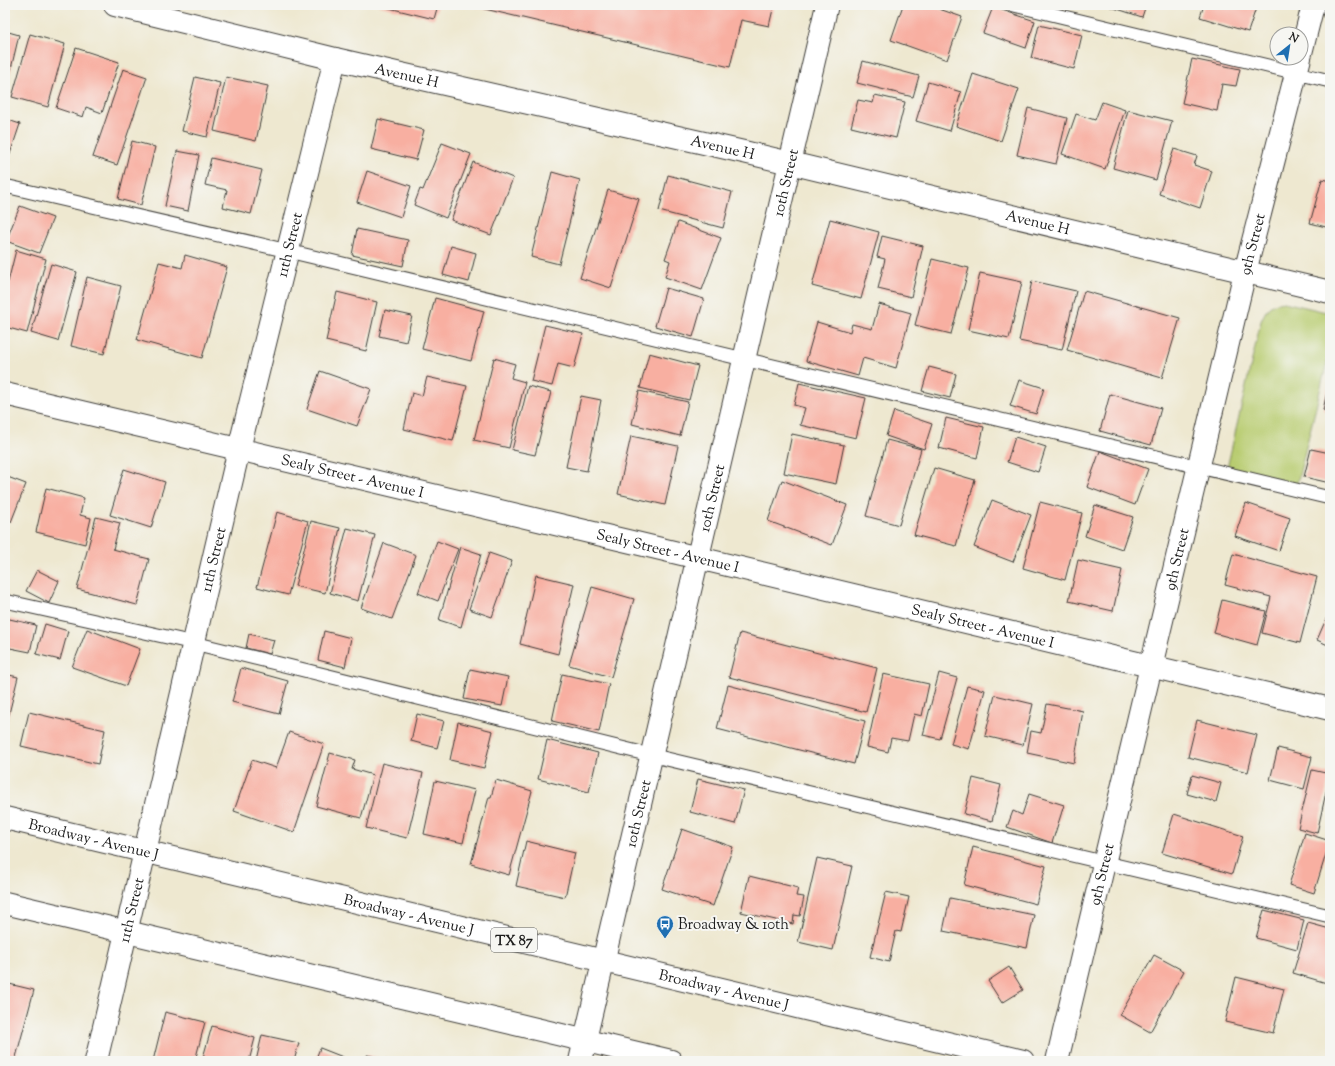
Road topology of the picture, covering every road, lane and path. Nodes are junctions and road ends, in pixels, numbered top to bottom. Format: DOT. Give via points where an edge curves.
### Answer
graph roads {
  1 [pos="115,5"];
  2 [pos="827,5"];
  3 [pos="1014,5"];
  4 [pos="1313,5"];
  5 [pos="1308,26"];
  6 [pos="1269,55"];
  7 [pos="335,59"];
  8 [pos="1298,66"];
  9 [pos="1306,66"];
  10 [pos="1330,82"];
  11 [pos="790,163"];
  12 [pos="5,186"];
  13 [pos="288,251"];
  14 [pos="1245,272"];
  15 [pos="1330,292"];
  16 [pos="744,359"];
  17 [pos="5,394"];
  18 [pos="239,449"];
  19 [pos="1199,466"];
  20 [pos="1330,498"];
  21 [pos="697,557"];
  22 [pos="5,601"];
  23 [pos="194,643"];
  24 [pos="1152,667"];
  25 [pos="1330,709"];
  26 [pos="650,755"];
  27 [pos="5,818"];
  28 [pos="146,850"];
  29 [pos="1104,864"];
  30 [pos="5,903"];
  31 [pos="1330,916"];
  32 [pos="127,932"];
  33 [pos="603,962"];
  34 [pos="585,1040"];
  35 [pos="96,1061"];
  36 [pos="580,1061"];
  37 [pos="671,1061"];
  38 [pos="1023,1061"];
  39 [pos="1057,1061"];
  1 -- 7 [label="street, Avenue H"];
  2 -- 11 [label="street, 10th Street"];
  3 -- 6 [label="lane"];
  4 -- 5 [label="street, 9th Street"];
  7 -- 11 [label="street, Avenue H"];
  7 -- 13 [label="street, 11th Street"];
  8 -- 14 [label="street, 9th Street"];
  9 -- 10 [label="lane"];
  11 -- 14 [label="street, Avenue H"];
  11 -- 16 [label="street, 10th Street"];
  12 -- 13 [label="lane"];
  13 -- 16 [label="lane"];
  13 -- 18 [label="street, 11th Street"];
  14 -- 15 [label="street, Avenue H"];
  14 -- 19 [label="street, 9th Street"];
  16 -- 19 [label="lane"];
  16 -- 21 [label="street, 10th Street"];
  17 -- 18 [label="street, Sealy Street - Avenue I"];
  18 -- 21 [label="street, Sealy Street - Avenue I"];
  18 -- 23 [label="street, 11th Street"];
  19 -- 20 [label="lane"];
  19 -- 24 [label="street, 9th Street"];
  21 -- 24 [label="street, Sealy Street - Avenue I"];
  21 -- 26 [label="street, 10th Street"];
  22 -- 23 [label="lane"];
  23 -- 26 [label="lane"];
  23 -- 28 [label="street, 11th Street"];
  24 -- 25 [label="street, Sealy Street - Avenue I"];
  24 -- 29 [label="street, 9th Street"];
  26 -- 29 [label="lane"];
  26 -- 33 [label="street, 10th Street"];
  27 -- 28 [label="street, Broadway - Avenue J / TX 87"];
  28 -- 32 [label="street, 11th Street"];
  28 -- 33 [label="street, Broadway - Avenue J / TX 87"];
  29 -- 31 [label="lane"];
  29 -- 39 [label="street, 9th Street"];
  30 -- 32 [label="street"];
  32 -- 34 [label="street"];
  32 -- 35 [label="street, 11th Street"];
  33 -- 34 [label="street, 10th Street"];
  33 -- 38 [label="street, Broadway - Avenue J / TX 87"];
  34 -- 36 [label="street, 10th Street"];
  34 -- 37 [label="street"];
}
